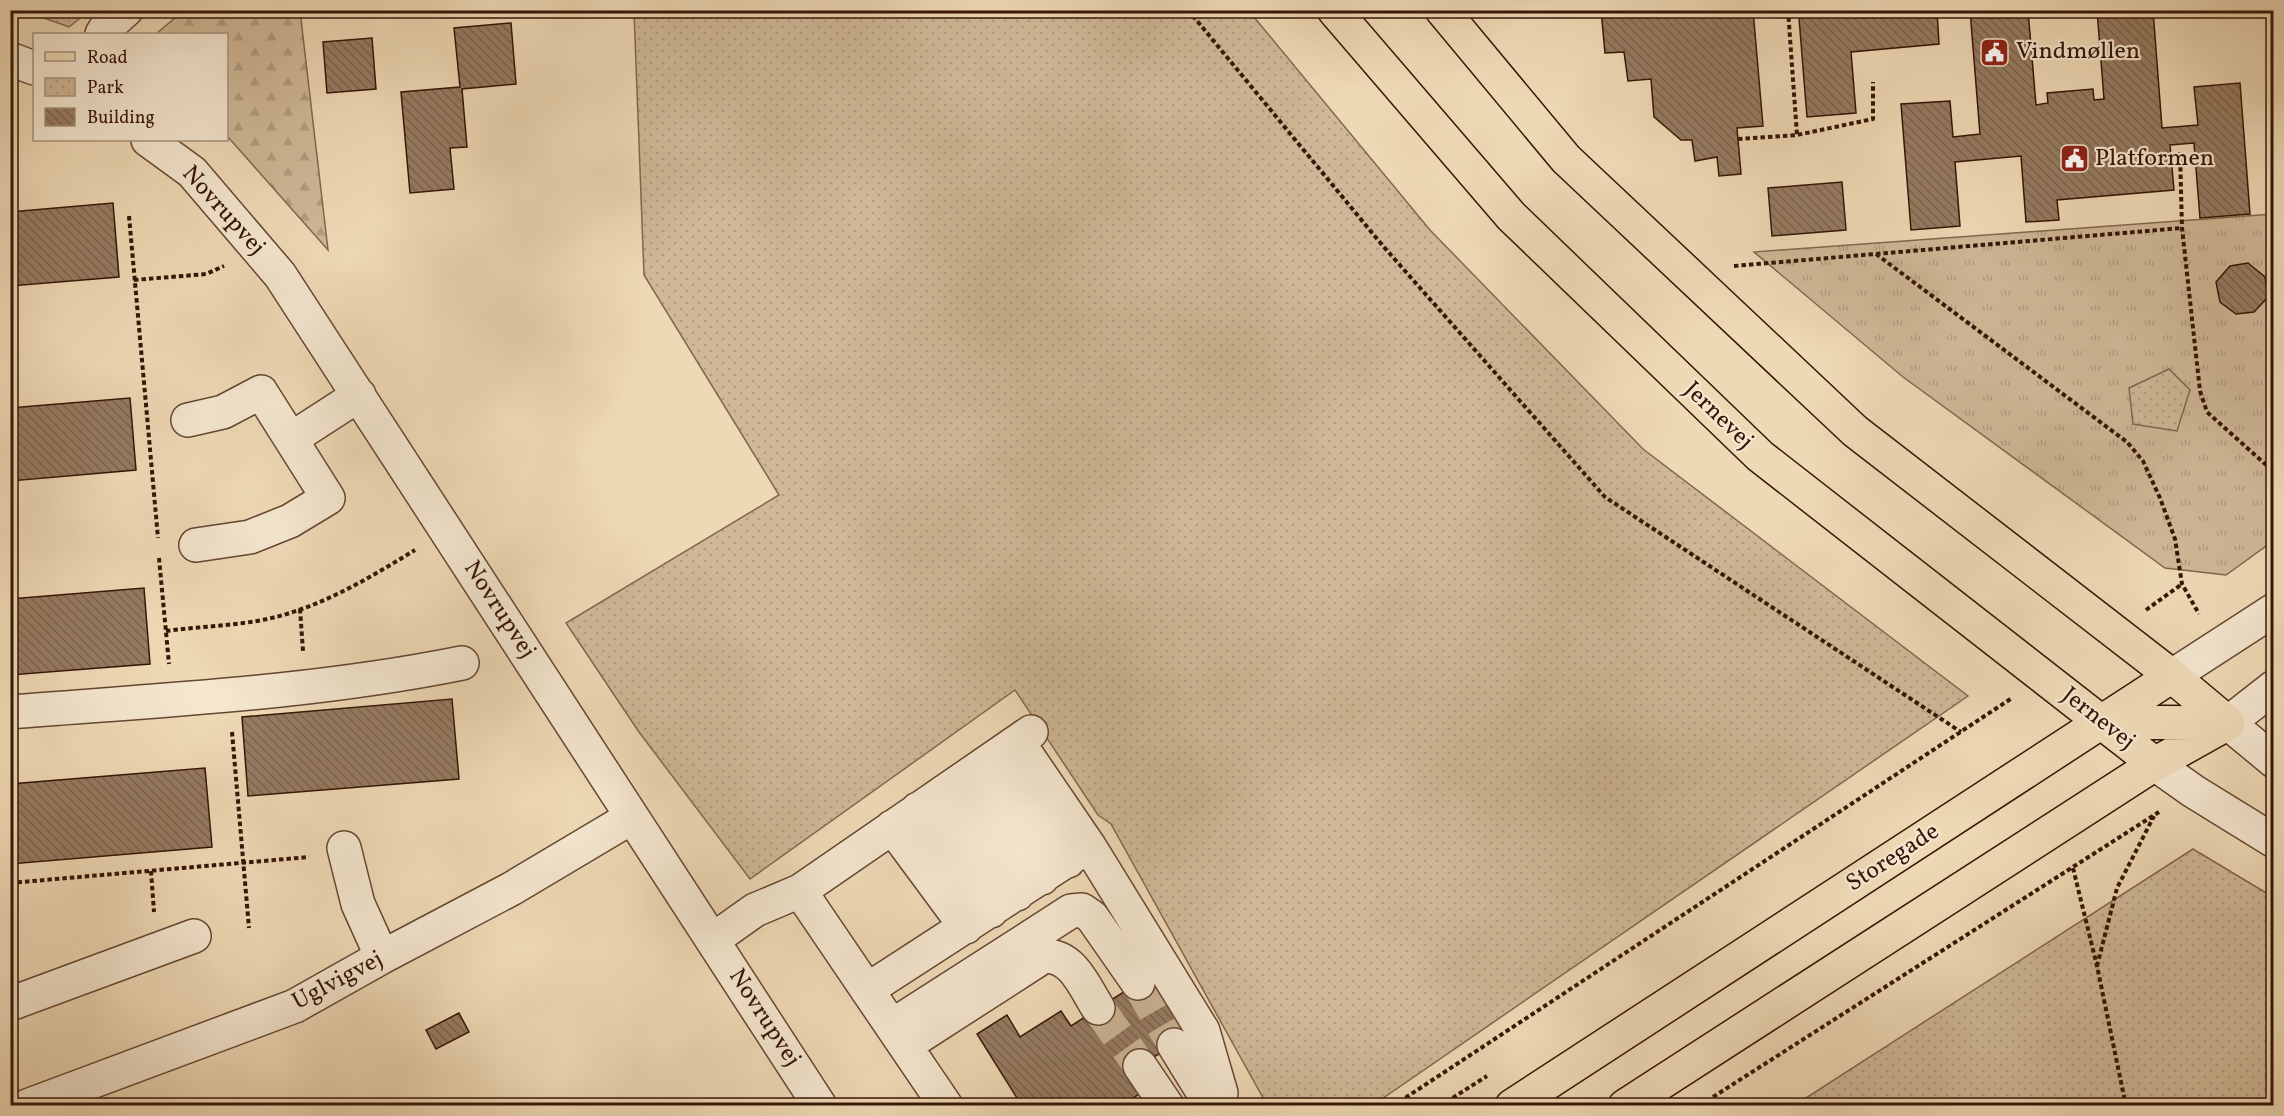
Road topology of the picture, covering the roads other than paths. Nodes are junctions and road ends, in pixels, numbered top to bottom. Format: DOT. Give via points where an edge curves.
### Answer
graph roads {
  1 [pos="126,10"];
  2 [pos="1334,10"];
  3 [pos="1442,10"];
  4 [pos="103,33"];
  5 [pos="10,58"];
  6 [pos="33,68"];
  7 [pos="149,141"];
  8 [pos="359,395"];
  9 [pos="188,420"];
  10 [pos="291,439"];
  11 [pos="196,545"];
  12 [pos="2274,610"];
  13 [pos="462,663"];
  14 [pos="2172,676"];
  15 [pos="2274,687"];
  16 [pos="10,712"];
  17 [pos="2165,721"];
  18 [pos="2102,722"];
  19 [pos="2228,723"];
  20 [pos="992,759"];
  21 [pos="2274,761"];
  22 [pos="2156,764"];
  23 [pos="632,817"];
  24 [pos="905,818"];
  25 [pos="2274,841"];
  26 [pos="344,848"];
  27 [pos="1029,886"];
  28 [pos="800,891"];
  29 [pos="194,936"];
  30 [pos="714,939"];
  31 [pos="382,957"];
  32 [pos="1138,983"];
  33 [pos="867,990"];
  34 [pos="10,1004"];
  35 [pos="1098,1008"];
  36 [pos="899,1035"];
  37 [pos="1174,1045"];
  38 [pos="1140,1066"];
  39 [pos="72,1098"];
  40 [pos="1214,1101"];
  41 [pos="27,1106"];
  42 [pos="820,1106"];
  43 [pos="946,1106"];
  44 [pos="1167,1106"];
  45 [pos="1512,1106"];
  46 [pos="1625,1106"];
  1 -- 4 [label="street"];
  2 -- 18 [label="main road, Jernevej" via="1511,216 1760,456"];
  3 -- 14 [label="main road" via="1566,159 1855,431"];
  5 -- 6 [label="street"];
  7 -- 8 [label="street, Novrupvej" via="192,172 260,250"];
  8 -- 10 [label="street"];
  8 -- 23 [label="street, Novrupvej"];
  9 -- 10 [label="street" via="223,412 261,392"];
  10 -- 11 [label="street" via="328,498 290,521 250,537"];
  12 -- 14 [label="street, Storegade"];
  13 -- 16 [label="street" via="306,688"];
  14 -- 17 [label="main road"];
  14 -- 18 [label="main road, Storegade"];
  14 -- 19 [label="main road"];
  15 -- 19 [label="street"];
  17 -- 18 [label="main road"];
  17 -- 19 [label="main road"];
  17 -- 22 [label="main road"];
  18 -- 22 [label="main road, Jernevej"];
  18 -- 45 [label="main road, Storegade"];
  19 -- 21 [label="street"];
  19 -- 22 [label="main road"];
  20 -- 24 [label="street"];
  20 -- 27 [label="street"];
  20 -- 27 [label="street"];
  22 -- 25 [label="street"];
  22 -- 46 [label="main road"];
  23 -- 30 [label="street, Novrupvej"];
  23 -- 31 [label="street, Uglvigvej" via="511,889"];
  24 -- 27 [label="street"];
  24 -- 28 [label="street"];
  26 -- 31 [label="street" via="358,904"];
  27 -- 33 [label="street"];
  27 -- 40 [label="street" via="1203,1031"];
  28 -- 30 [label="street" via="755,910"];
  28 -- 33 [label="street"];
  29 -- 34 [label="street"];
  30 -- 42 [label="street, Novrupvej"];
  31 -- 39 [label="street, Uglvigvej" via="295,1006"];
  32 -- 36 [label="street" via="1092,917 1082,910 1071,911"];
  33 -- 36 [label="street"];
  35 -- 36 [label="street" via="1068,963 1060,957 1044,956"];
  36 -- 43 [label="street"];
  37 -- 40 [label="street"];
  38 -- 44 [label="street"];
  39 -- 41 [label="street, Uglvigvej"];
}
